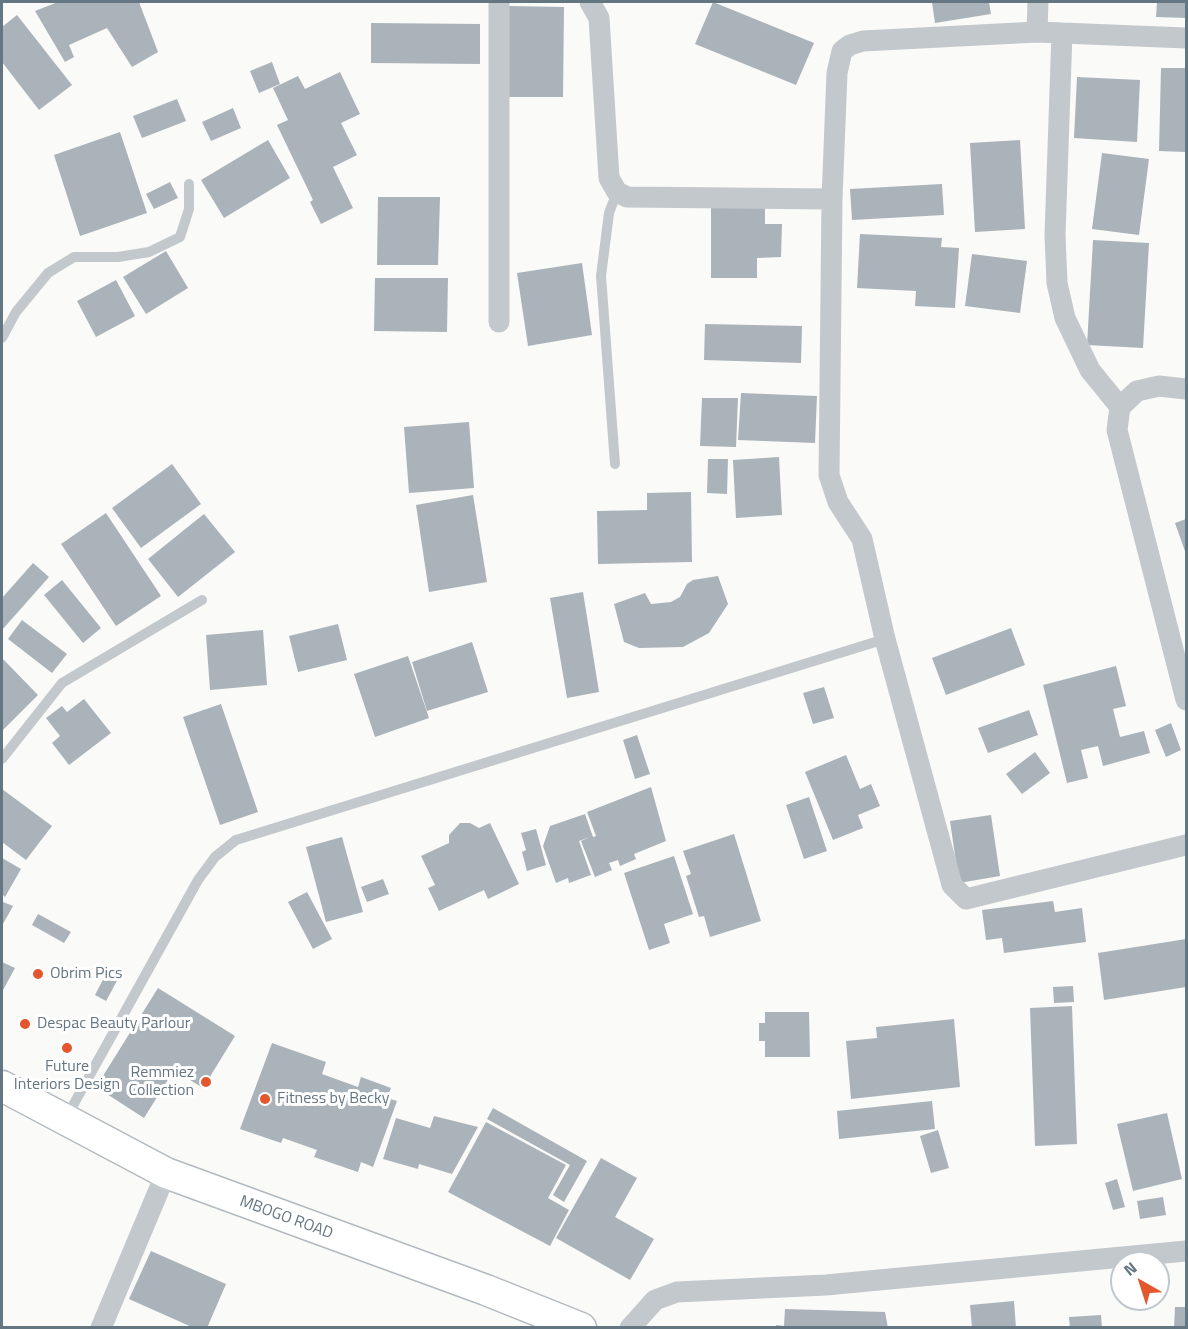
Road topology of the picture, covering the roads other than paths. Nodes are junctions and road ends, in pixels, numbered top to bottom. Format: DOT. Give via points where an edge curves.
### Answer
graph roads {
  1 [pos="499,2"];
  2 [pos="590,2"];
  3 [pos="1038,2"];
  4 [pos="1037,32"];
  5 [pos="1062,33"];
  6 [pos="1186,38"];
  7 [pos="189,184"];
  8 [pos="617,192"];
  9 [pos="832,199"];
  10 [pos="499,322"];
  11 [pos="2,338"];
  12 [pos="1186,389"];
  13 [pos="1120,407"];
  14 [pos="615,464"];
  15 [pos="202,600"];
  16 [pos="885,639"];
  17 [pos="1186,700"];
  18 [pos="2,759"];
  19 [pos="1186,845"];
  20 [pos="2,1086"];
  21 [pos="65,1119"];
  22 [pos="166,1173"];
  23 [pos="1186,1251"];
  24 [pos="551,1322"];
  25 [pos="101,1328"];
  26 [pos="581,1328"];
  27 [pos="630,1328"];
  1 -- 10 [label="street"];
  2 -- 8 [label="street" via="599,18 609,178"];
  3 -- 4 [label="street"];
  4 -- 5 [label="street"];
  4 -- 9 [label="street" via="863,41 842,51 837,74"];
  5 -- 6 [label="street"];
  5 -- 13 [label="street" via="1057,283 1065,318 1090,370"];
  7 -- 11 [label="lane" via="189,209 180,237 149,252 118,257 74,256 48,273 16,312"];
  8 -- 9 [label="street" via="627,197"];
  8 -- 14 [label="lane" via="609,213 601,276"];
  9 -- 16 [label="street" via="829,475 838,502 862,539"];
  12 -- 13 [label="street" via="1159,386 1137,390"];
  13 -- 17 [label="street" via="1117,430"];
  15 -- 18 [label="lane" via="62,683"];
  16 -- 19 [label="street" via="952,885 966,899"];
  16 -- 21 [label="lane" via="236,840 215,857 198,880"];
  20 -- 21 [label="main road, MBOGO ROAD"];
  21 -- 22 [label="main road, MBOGO ROAD"];
  22 -- 24 [label="main road, MBOGO ROAD"];
  22 -- 25 [label="street"];
  23 -- 27 [label="street" via="826,1285 677,1292 655,1300"];
  24 -- 26 [label="main road, MBOGO ROAD"];
}
